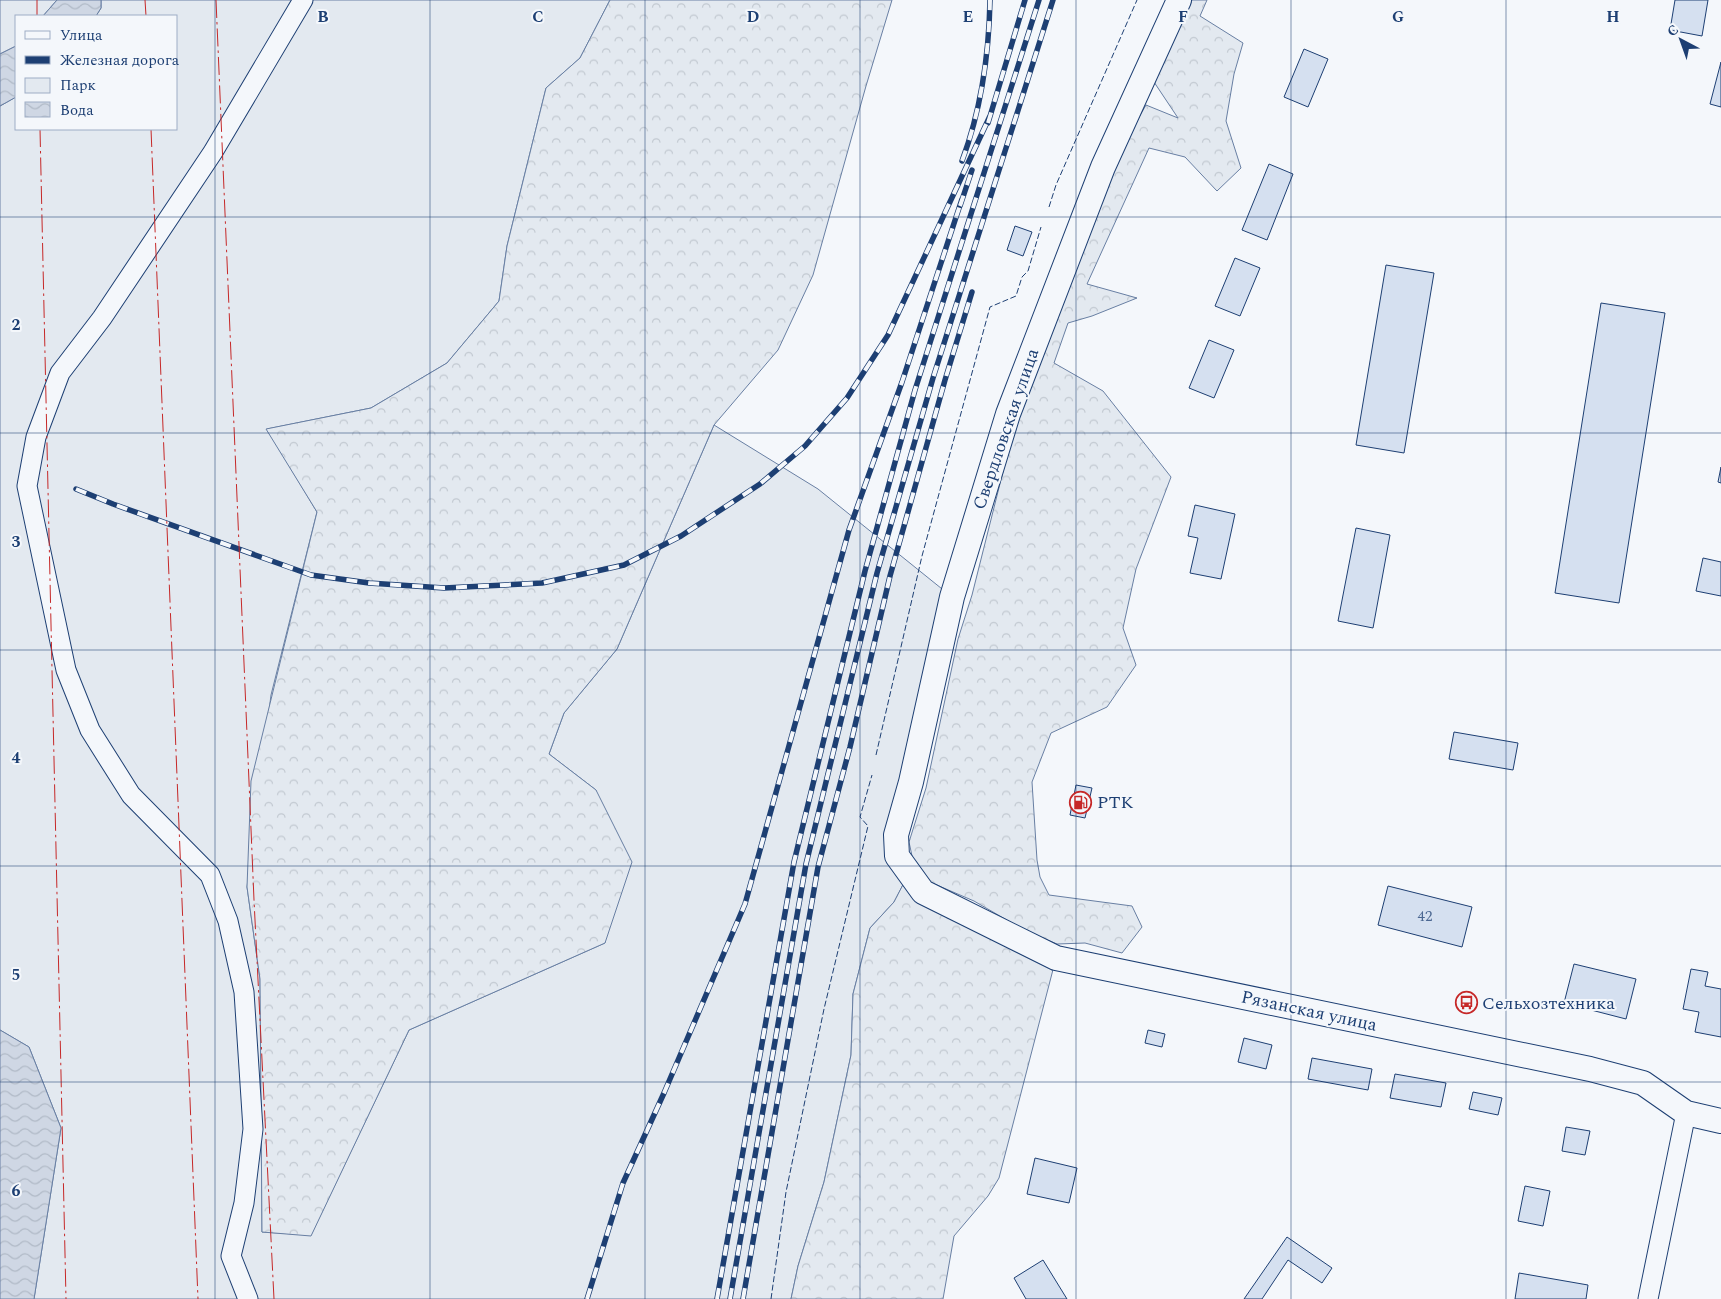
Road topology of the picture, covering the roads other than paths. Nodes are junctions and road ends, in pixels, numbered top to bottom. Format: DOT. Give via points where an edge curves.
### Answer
graph roads {
  1 [pos="303,0"];
  2 [pos="1179,0"];
  3 [pos="908,874"];
  4 [pos="1686,1113"];
  5 [pos="1721,1121"];
  6 [pos="248,1299"];
  7 [pos="1648,1299"];
  1 -- 6 [label="street" via="213,152 102,318 60,373 36,437 27,486 66,670 90,730 131,795 210,875 228,921 244,992 253,1129 244,1203 231,1256"];
  2 -- 3 [label="main road, Свердловская улица" via="1103,167 1005,423 952,597 896,835 897,856"];
  3 -- 4 [label="main road, Рязанская улица" via="923,892 1056,958 1590,1069 1643,1083"];
  4 -- 5 [label="main road, Рязанская улица"];
  4 -- 7 [label="street"];
}
